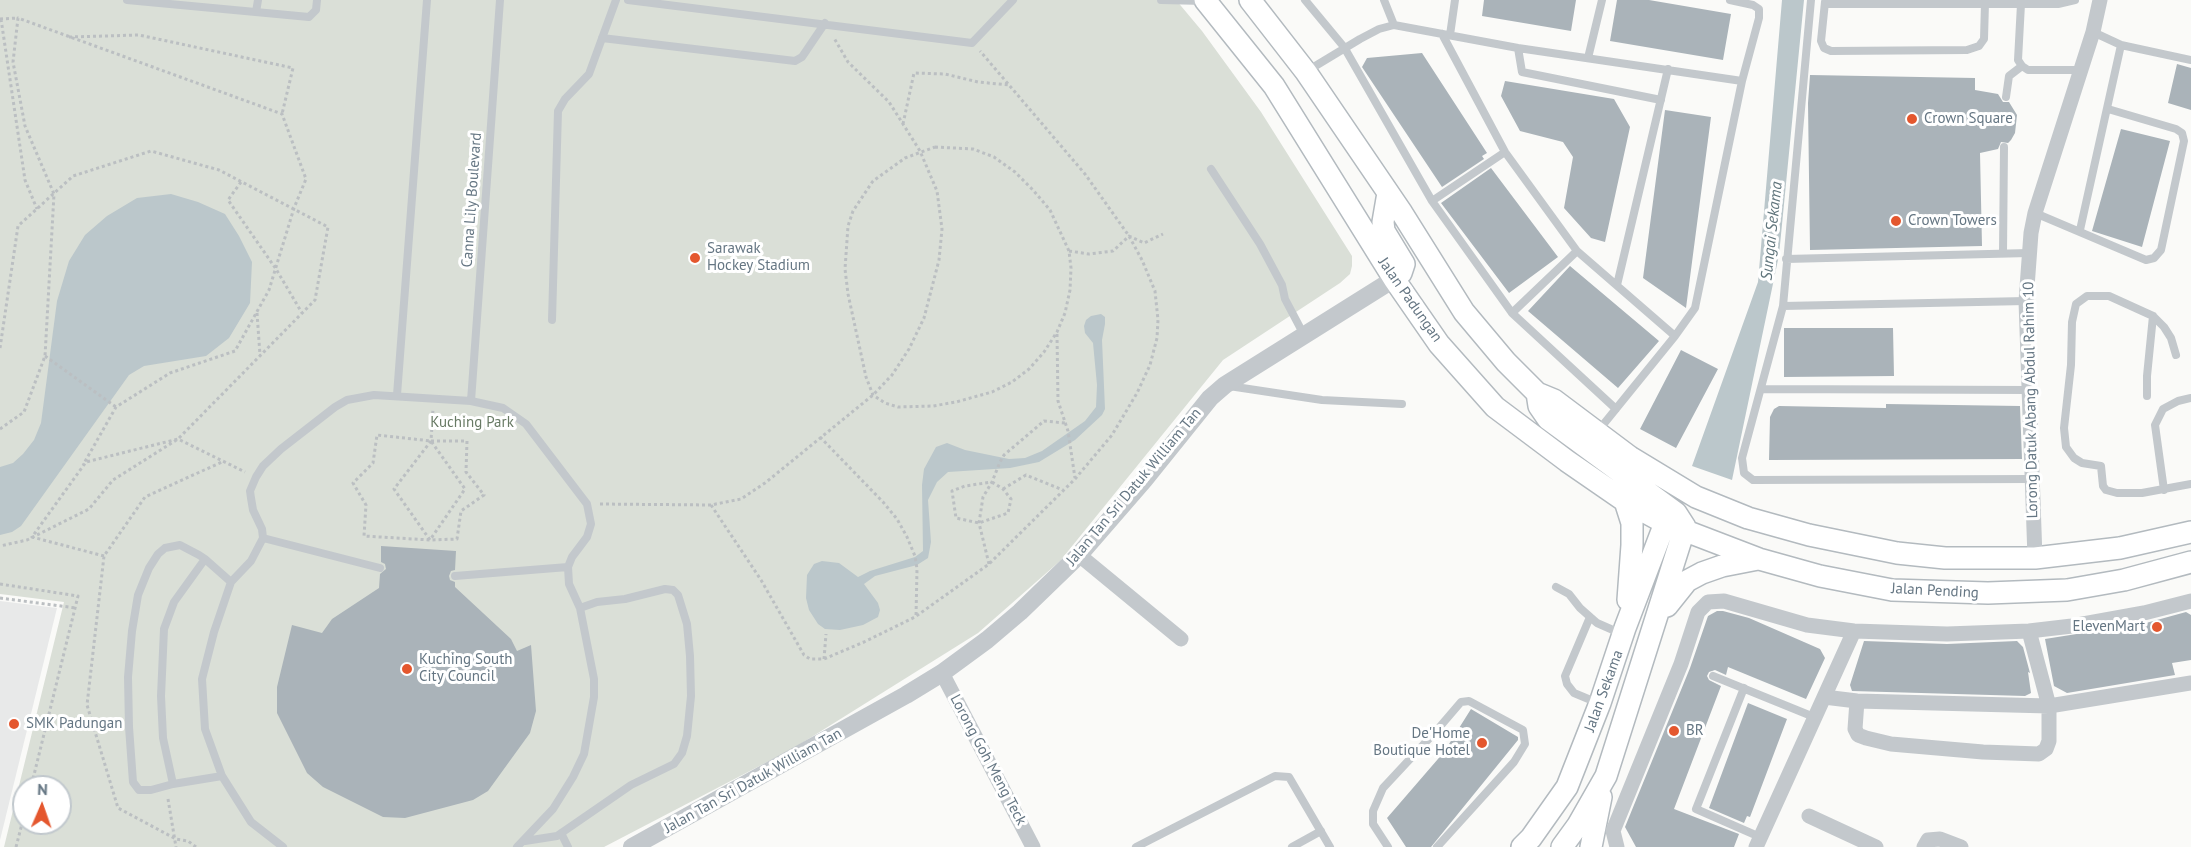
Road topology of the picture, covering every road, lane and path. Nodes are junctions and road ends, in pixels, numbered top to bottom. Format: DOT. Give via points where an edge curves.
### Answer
graph roads {
  1 [pos="127,0"];
  2 [pos="258,0"];
  3 [pos="317,0"];
  4 [pos="427,0"];
  5 [pos="500,0"];
  6 [pos="616,0"];
  7 [pos="628,0"];
  8 [pos="1012,0"];
  9 [pos="1161,0"];
  10 [pos="1206,0"];
  11 [pos="1250,0"];
  12 [pos="1305,0"];
  13 [pos="1384,0"];
  14 [pos="1455,0"];
  15 [pos="1602,0"];
  16 [pos="1730,0"];
  17 [pos="1811,0"];
  18 [pos="2074,0"];
  19 [pos="2100,0"];
  20 [pos="1825,2"];
  21 [pos="187,3"];
  22 [pos="1985,3"];
  23 [pos="2021,4"];
  24 [pos="256,12"];
  25 [pos="18,18"];
  26 [pos="0,19"];
  27 [pos="825,23"];
  28 [pos="1394,26"];
  29 [pos="2092,32"];
  30 [pos="1446,34"];
  31 [pos="68,37"];
  32 [pos="602,38"];
  33 [pos="972,43"];
  34 [pos="2121,45"];
  35 [pos="1344,48"];
  36 [pos="1518,48"];
  37 [pos="1588,58"];
  38 [pos="2191,60"];
  39 [pos="2022,66"];
  40 [pos="1668,69"];
  41 [pos="2081,70"];
  42 [pos="1306,72"];
  43 [pos="1742,81"];
  44 [pos="1010,85"];
  45 [pos="2006,97"];
  46 [pos="1661,100"];
  47 [pos="2108,109"];
  48 [pos="282,114"];
  49 [pos="903,124"];
  50 [pos="2004,147"];
  51 [pos="920,151"];
  52 [pos="1505,152"];
  53 [pos="1211,169"];
  54 [pos="241,181"];
  55 [pos="1388,193"];
  56 [pos="54,194"];
  57 [pos="1432,201"];
  58 [pos="294,208"];
  59 [pos="37,209"];
  60 [pos="2035,213"];
  61 [pos="2080,230"];
  62 [pos="1163,234"];
  63 [pos="1129,236"];
  64 [pos="1068,251"];
  65 [pos="1577,251"];
  66 [pos="2003,253"];
  67 [pos="2029,253"];
  68 [pos="1786,259"];
  69 [pos="276,269"];
  70 [pos="1394,279"];
  71 [pos="1617,285"];
  72 [pos="2026,301"];
  73 [pos="1783,306"];
  74 [pos="257,311"];
  75 [pos="302,313"];
  76 [pos="1512,313"];
  77 [pos="2153,316"];
  78 [pos="552,320"];
  79 [pos="1057,332"];
  80 [pos="1305,336"];
  81 [pos="1676,336"];
  82 [pos="0,348"];
  83 [pos="260,355"];
  84 [pos="2176,355"];
  85 [pos="45,356"];
  86 [pos="1225,385"];
  87 [pos="1761,389"];
  88 [pos="2028,390"];
  89 [pos="1537,393"];
  90 [pos="873,394"];
  91 [pos="397,395"];
  92 [pos="2147,396"];
  93 [pos="433,398"];
  94 [pos="2191,398"];
  95 [pos="471,401"];
  96 [pos="1402,404"];
  97 [pos="116,407"];
  98 [pos="1616,410"];
  99 [pos="1065,423"];
  100 [pos="0,429"];
  101 [pos="1597,432"];
  102 [pos="820,437"];
  103 [pos="178,439"];
  104 [pos="431,441"];
  105 [pos="83,465"];
  106 [pos="256,477"];
  107 [pos="2031,478"];
  108 [pos="1075,479"];
  109 [pos="992,482"];
  110 [pos="2191,484"];
  111 [pos="1003,489"];
  112 [pos="1063,490"];
  113 [pos="2164,490"];
  114 [pos="1625,501"];
  115 [pos="587,504"];
  116 [pos="711,505"];
  117 [pos="1736,513"];
  118 [pos="1675,522"];
  119 [pos="979,523"];
  120 [pos="2191,532"];
  121 [pos="32,537"];
  122 [pos="263,538"];
  123 [pos="430,540"];
  124 [pos="0,546"];
  125 [pos="1079,555"];
  126 [pos="104,556"];
  127 [pos="2036,558"];
  128 [pos="205,559"];
  129 [pos="1759,559"];
  130 [pos="2191,562"];
  131 [pos="989,564"];
  132 [pos="568,567"];
  133 [pos="380,568"];
  134 [pos="455,576"];
  135 [pos="231,582"];
  136 [pos="0,584"];
  137 [pos="1556,587"];
  138 [pos="0,598"];
  139 [pos="2191,601"];
  140 [pos="76,608"];
  141 [pos="580,608"];
  142 [pos="915,617"];
  143 [pos="1590,617"];
  144 [pos="1657,621"];
  145 [pos="1624,631"];
  146 [pos="1854,631"];
  147 [pos="2029,631"];
  148 [pos="826,634"];
  149 [pos="1181,639"];
  150 [pos="824,658"];
  151 [pos="942,673"];
  152 [pos="1713,676"];
  153 [pos="2191,683"];
  154 [pos="1744,688"];
  155 [pos="1824,697"];
  156 [pos="1857,701"];
  157 [pos="1600,704"];
  158 [pos="2049,706"];
  159 [pos="1814,717"];
  160 [pos="34,775"];
  161 [pos="222,776"];
  162 [pos="1606,776"];
  163 [pos="169,785"];
  164 [pos="1809,816"];
  165 [pos="1321,831"];
  166 [pos="561,833"];
  167 [pos="525,841"];
  168 [pos="1758,842"];
  169 [pos="1926,843"];
  170 [pos="1531,844"];
  171 [pos="176,847"];
  172 [pos="283,847"];
  173 [pos="517,847"];
  174 [pos="568,847"];
  175 [pos="632,847"];
  176 [pos="1034,847"];
  177 [pos="1136,847"];
  178 [pos="1292,847"];
  179 [pos="1330,847"];
  180 [pos="1388,847"];
  181 [pos="1437,847"];
  182 [pos="1562,847"];
  183 [pos="1591,847"];
  184 [pos="1617,847"];
  185 [pos="1876,847"];
  186 [pos="1961,847"];
  1 -- 21 [label="lane"];
  2 -- 24 [label="lane"];
  3 -- 24 [label="lane" via="316,10 309,17"];
  4 -- 91 [label="lane"];
  5 -- 95 [label="lane, Canna Lily Boulevard"];
  6 -- 32 [label="lane"];
  7 -- 27 [label="lane"];
  8 -- 33 [label="lane"];
  9 -- 10 [label="lane"];
  10 -- 70 [label="main road, Jalan Padungan" via="1274,86"];
  11 -- 42 [label="main road"];
  12 -- 35 [label="lane"];
  13 -- 28 [label="lane"];
  14 -- 30 [label="lane"];
  15 -- 37 [label="lane"];
  16 -- 43 [label="lane" via="1759,9"];
  17 -- 68 [label="lane"];
  18 -- 23 [label="lane"];
  19 -- 29 [label="street, Lorong Datuk Abang Abdul Rahim 10"];
  20 -- 22 [label="lane"];
  20 -- 22 [label="lane" via="1821,41 1831,51 1967,50 1984,39"];
  21 -- 24 [label="lane"];
  22 -- 23 [label="lane"];
  23 -- 39 [label="lane" via="2018,60"];
  25 -- 26 [label="path"];
  25 -- 31 [label="path"];
  25 -- 56 [label="path" via="14,62 25,126"];
  26 -- 59 [label="path" via="25,180"];
  27 -- 32 [label="lane" via="802,57 795,61"];
  27 -- 33 [label="lane"];
  27 -- 49 [label="path" via="848,62 888,102"];
  28 -- 30 [label="lane"];
  28 -- 35 [label="lane"];
  29 -- 34 [label="lane"];
  29 -- 41 [label="street, Lorong Datuk Abang Abdul Rahim 10"];
  30 -- 36 [label="lane"];
  30 -- 52 [label="lane"];
  31 -- 48 [label="path"];
  31 -- 48 [label="path" via="139,35 293,68"];
  32 -- 78 [label="lane" via="588,74 558,111"];
  33 -- 44 [label="path"];
  34 -- 38 [label="lane"];
  34 -- 47 [label="lane"];
  35 -- 42 [label="lane"];
  35 -- 57 [label="lane"];
  36 -- 37 [label="lane"];
  36 -- 46 [label="lane" via="1522,72"];
  37 -- 40 [label="lane"];
  39 -- 41 [label="lane" via="2028,70"];
  39 -- 45 [label="lane" via="2009,76"];
  40 -- 43 [label="lane"];
  40 -- 46 [label="lane"];
  41 -- 60 [label="street, Lorong Datuk Abang Abdul Rahim 10"];
  42 -- 55 [label="main road"];
  43 -- 81 [label="lane" via="1695,308"];
  44 -- 49 [label="path" via="914,73"];
  44 -- 63 [label="path" via="1085,174"];
  46 -- 71 [label="lane"];
  47 -- 61 [label="lane"];
  47 -- 61 [label="lane" via="2182,133 2184,141 2162,250 2146,260"];
  48 -- 58 [label="path" via="306,179"];
  49 -- 51 [label="path"];
  50 -- 66 [label="lane"];
  51 -- 64 [label="path" via="952,147 994,157 1015,172 1050,210"];
  51 -- 90 [label="path" via="940,208 939,260 924,318 914,339 892,375"];
  51 -- 90 [label="path" via="873,182 857,204 848,226 848,294"];
  52 -- 57 [label="lane"];
  52 -- 65 [label="lane"];
  53 -- 80 [label="lane" via="1260,244"];
  54 -- 56 [label="path" via="219,170 151,151 74,176"];
  54 -- 58 [label="path"];
  54 -- 69 [label="path" via="228,200"];
  55 -- 70 [label="main road" via="1384,231 1404,264"];
  55 -- 89 [label="main road" via="1464,312"];
  56 -- 59 [label="path"];
  56 -- 85 [label="path"];
  57 -- 76 [label="lane"];
  58 -- 69 [label="path"];
  58 -- 75 [label="path" via="328,226 315,300"];
  59 -- 82 [label="path" via="18,226"];
  60 -- 61 [label="lane"];
  60 -- 67 [label="street, Lorong Datuk Abang Abdul Rahim 10"];
  62 -- 63 [label="path" via="1144,243"];
  63 -- 64 [label="path" via="1113,251"];
  63 -- 108 [label="path" via="1155,291 1157,338 1137,393 1112,435"];
  64 -- 79 [label="path" via="1070,290"];
  65 -- 71 [label="lane"];
  65 -- 76 [label="lane"];
  66 -- 67 [label="lane"];
  66 -- 68 [label="lane"];
  67 -- 72 [label="street, Lorong Datuk Abang Abdul Rahim 10"];
  68 -- 73 [label="lane"];
  69 -- 74 [label="path"];
  69 -- 75 [label="path"];
  70 -- 80 [label="street, Jalan Tan Sri Datuk William Tan"];
  70 -- 114 [label="main road, Jalan Padungan" via="1439,344 1496,407"];
  71 -- 81 [label="lane"];
  72 -- 73 [label="lane"];
  72 -- 88 [label="street, Lorong Datuk Abang Abdul Rahim 10"];
  73 -- 87 [label="lane"];
  74 -- 83 [label="path"];
  74 -- 97 [label="path" via="235,351 170,373"];
  75 -- 83 [label="path"];
  76 -- 98 [label="lane"];
  77 -- 84 [label="lane" via="2171,338"];
  77 -- 92 [label="lane"];
  77 -- 113 [label="lane" via="2109,296 2087,296 2076,304 2064,428 2066,447 2074,458 2101,466 2106,490 2142,494"];
  79 -- 90 [label="path" via="1029,369 992,392 914,408 885,404"];
  79 -- 99 [label="path" via="1058,401"];
  80 -- 86 [label="street, Jalan Tan Sri Datuk William Tan"];
  81 -- 98 [label="lane"];
  83 -- 103 [label="path"];
  85 -- 97 [label="path"];
  85 -- 100 [label="path" via="24,412"];
  86 -- 96 [label="lane" via="1322,400"];
  86 -- 125 [label="street, Jalan Tan Sri Datuk William Tan"];
  87 -- 88 [label="lane"];
  87 -- 107 [label="lane" via="1742,458 1744,473 1754,480"];
  88 -- 107 [label="street, Lorong Datuk Abang Abdul Rahim 10"];
  89 -- 101 [label="main road" via="1554,400"];
  89 -- 118 [label="main road" via="1539,406 1548,419"];
  90 -- 102 [label="path"];
  91 -- 93 [label="lane"];
  91 -- 106 [label="lane" via="360,396 335,407 281,449"];
  93 -- 95 [label="lane"];
  93 -- 104 [label="path"];
  94 -- 113 [label="lane" via="2163,408 2155,425"];
  95 -- 115 [label="lane" via="503,408 526,424"];
  97 -- 105 [label="path"];
  98 -- 101 [label="lane"];
  99 -- 108 [label="path"];
  99 -- 109 [label="path" via="1044,422 1005,455"];
  101 -- 117 [label="main road" via="1630,458 1696,497"];
  102 -- 116 [label="path" via="751,493"];
  102 -- 142 [label="path" via="897,519 915,556"];
  103 -- 105 [label="path"];
  103 -- 106 [label="path"];
  103 -- 121 [label="path" via="113,480 90,508"];
  104 -- 123 [label="path" via="465,489"];
  104 -- 123 [label="path" via="394,489"];
  104 -- 123 [label="path" via="467,441 466,472 484,495 461,511 457,539"];
  104 -- 123 [label="path" via="377,435 373,463 353,483 366,505 364,536"];
  105 -- 121 [label="path"];
  106 -- 122 [label="lane" via="250,498"];
  107 -- 127 [label="street, Lorong Datuk Abang Abdul Rahim 10"];
  108 -- 112 [label="path"];
  109 -- 111 [label="path"];
  109 -- 119 [label="path" via="983,497"];
  109 -- 119 [label="path" via="952,491 956,518"];
  110 -- 113 [label="lane"];
  111 -- 112 [label="path" via="1026,475"];
  111 -- 119 [label="path" via="1011,499 1008,513"];
  112 -- 131 [label="path"];
  114 -- 118 [label="main road, Jalan Padungan"];
  114 -- 145 [label="main road" via="1632,523 1632,545"];
  115 -- 116 [label="path"];
  115 -- 132 [label="lane" via="591,524"];
  116 -- 150 [label="path" via="804,655 810,659"];
  117 -- 118 [label="main road" via="1701,510"];
  117 -- 127 [label="main road" via="1809,535 1897,553 1945,558"];
  118 -- 129 [label="main road, Jalan Pending"];
  118 -- 144 [label="main road, Jalan Sekama"];
  118 -- 145 [label="main road, Jalan Sekama"];
  119 -- 131 [label="path"];
  120 -- 127 [label="main road" via="2120,548"];
  121 -- 124 [label="path"];
  121 -- 126 [label="path"];
  122 -- 133 [label="lane"];
  122 -- 135 [label="lane" via="251,561"];
  125 -- 149 [label="street"];
  125 -- 151 [label="street, Jalan Tan Sri Datuk William Tan" via="1020,612"];
  128 -- 135 [label="lane"];
  128 -- 163 [label="lane" via="174,602 164,629 161,696"];
  128 -- 163 [label="lane" via="180,545 158,554 138,595 132,631 128,677 133,782 139,790"];
  129 -- 130 [label="main road, Jalan Pending" via="1892,590 1968,593 2067,590"];
  129 -- 144 [label="main road" via="1722,566 1687,581"];
  131 -- 142 [label="path"];
  132 -- 134 [label="lane"];
  132 -- 141 [label="lane" via="569,584"];
  135 -- 161 [label="lane" via="202,679 205,729"];
  136 -- 140 [label="path" via="78,596"];
  137 -- 143 [label="lane" via="1569,594"];
  138 -- 140 [label="path"];
  139 -- 147 [label="street" via="2144,613"];
  140 -- 160 [label="path"];
  141 -- 166 [label="lane" via="674,590 687,624 691,696 687,736 674,764 631,785"];
  141 -- 167 [label="lane" via="594,679 584,754 553,808"];
  142 -- 150 [label="path"];
  143 -- 145 [label="lane"];
  143 -- 157 [label="lane" via="1565,676 1574,693"];
  144 -- 162 [label="main road, Jalan Sekama"];
  145 -- 157 [label="main road, Jalan Sekama"];
  146 -- 147 [label="street"];
  146 -- 155 [label="street"];
  146 -- 184 [label="street" via="1807,625 1725,601 1708,602 1698,612 1613,831"];
  147 -- 158 [label="street"];
  148 -- 150 [label="path"];
  151 -- 175 [label="street, Jalan Tan Sri Datuk William Tan"];
  151 -- 176 [label="street, Lorong Goh Meng Teck"];
  152 -- 154 [label="lane"];
  153 -- 158 [label="street"];
  154 -- 159 [label="lane"];
  154 -- 168 [label="lane" via="1696,809"];
  155 -- 156 [label="street"];
  155 -- 159 [label="street"];
  156 -- 158 [label="street"];
  156 -- 158 [label="street" via="1855,729 1866,738 1903,745 2039,754 2049,741"];
  157 -- 170 [label="main road, Jalan Sekama" via="1567,787"];
  159 -- 168 [label="street"];
  161 -- 163 [label="lane"];
  161 -- 172 [label="lane" via="251,822"];
  162 -- 182 [label="main road, Jalan Sekama"];
  162 -- 183 [label="main road"];
  163 -- 171 [label="path"];
  164 -- 185 [label="street"];
  165 -- 177 [label="lane" via="1289,777 1275,776"];
  165 -- 178 [label="lane"];
  165 -- 179 [label="lane"];
  166 -- 167 [label="lane"];
  166 -- 174 [label="lane"];
  167 -- 173 [label="lane"];
  169 -- 186 [label="street" via="1940,839"];
  180 -- 181 [label="lane" via="1372,824 1383,788 1461,702 1469,701 1523,730 1525,744 1514,762"];
}
